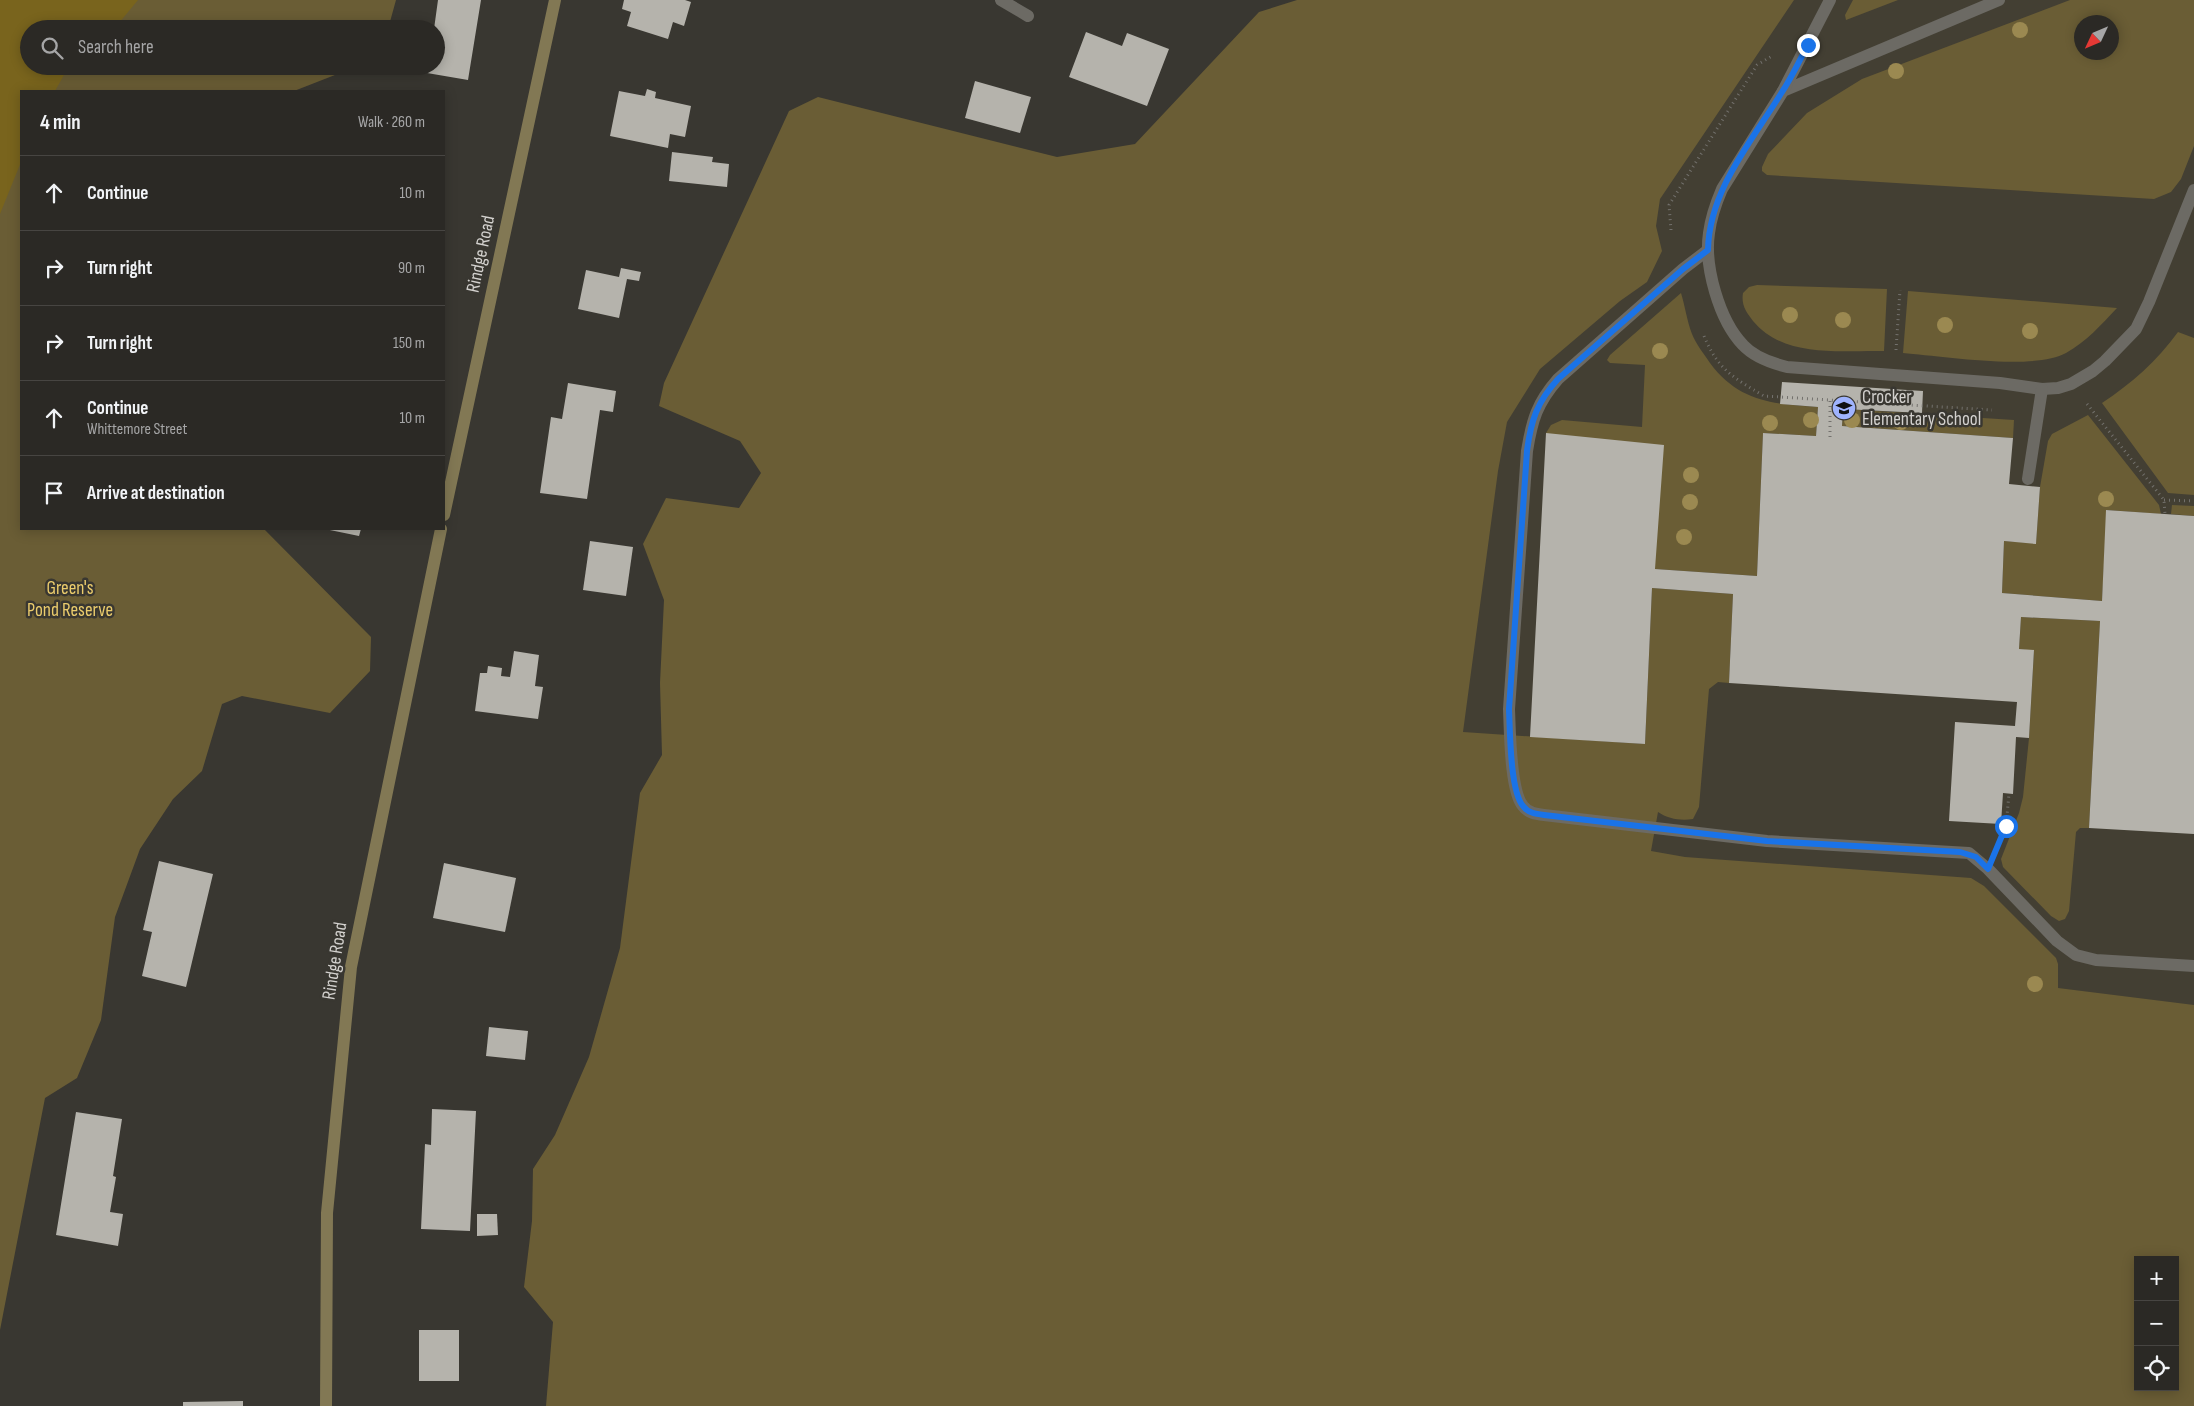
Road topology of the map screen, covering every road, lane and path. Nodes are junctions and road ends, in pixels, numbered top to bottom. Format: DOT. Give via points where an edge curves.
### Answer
graph roads {
  1 [pos="555,0"];
  2 [pos="1001,0"];
  3 [pos="1830,0"];
  4 [pos="1999,0"];
  5 [pos="1028,16"];
  6 [pos="1773,56"];
  7 [pos="1783,91"];
  8 [pos="2194,190"];
  9 [pos="1671,230"];
  10 [pos="1708,250"];
  11 [pos="1900,290"];
  12 [pos="1896,355"];
  13 [pos="1831,370"];
  14 [pos="2071,384"];
  15 [pos="2042,388"];
  16 [pos="1830,437"];
  17 [pos="2028,479"];
  18 [pos="2164,500"];
  19 [pos="2194,501"];
  20 [pos="445,510"];
  21 [pos="2164,514"];
  22 [pos="441,530"];
  23 [pos="2009,794"];
  24 [pos="1988,869"];
  25 [pos="2194,966"];
  26 [pos="326,1406"];
  1 -- 20 [label="street, Rindge Road"];
  2 -- 5 [label="street"];
  3 -- 7 [label="street"];
  4 -- 7 [label="street"];
  6 -- 9 [label="path" via="1757,66 1670,204"];
  7 -- 10 [label="street" via="1722,189 1711,220"];
  8 -- 14 [label="street" via="2136,329 2094,371"];
  10 -- 13 [label="street" via="1719,304 1743,345 1787,368"];
  10 -- 24 [label="street" via="1558,379 1543,398 1534,417 1527,451 1509,709 1518,798 1527,811 1544,815 1767,841 1960,852 1976,857"];
  11 -- 12 [label="path"];
  13 -- 15 [label="street"];
  13 -- 16 [label="path"];
  14 -- 15 [label="street"];
  14 -- 18 [label="path"];
  15 -- 17 [label="street"];
  18 -- 19 [label="path"];
  18 -- 21 [label="path"];
  22 -- 26 [label="street, Rindge Road" via="351,967 327,1213"];
  23 -- 24 [label="path" via="2006,826"];
  24 -- 25 [label="street" via="2057,941 2076,955 2096,960"];
}
